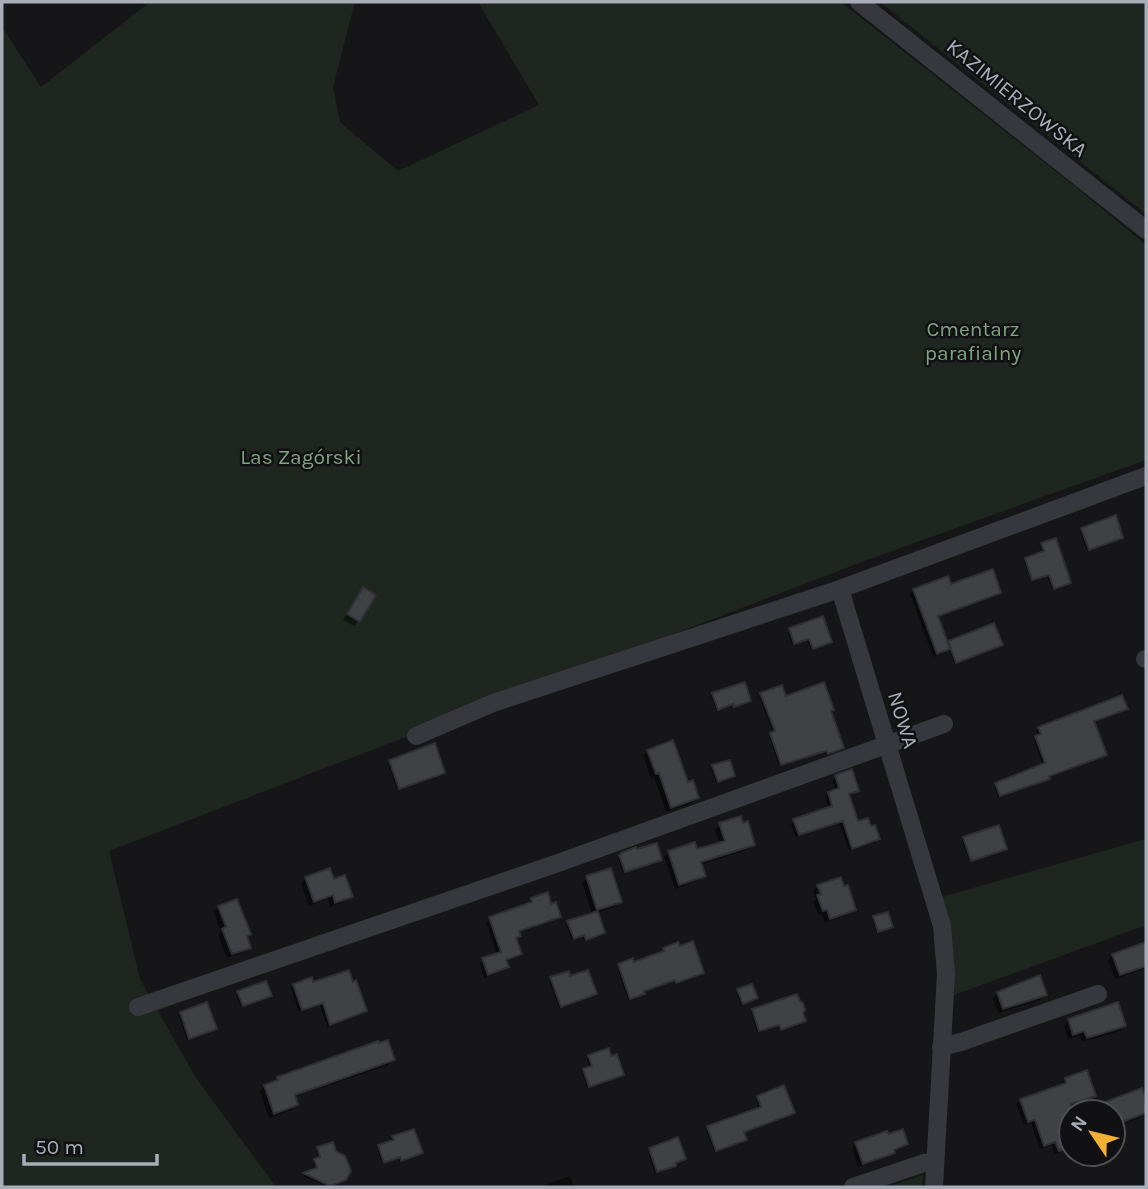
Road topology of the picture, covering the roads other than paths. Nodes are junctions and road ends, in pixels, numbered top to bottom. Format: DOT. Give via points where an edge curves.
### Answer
graph roads {
  1 [pos="859,2"];
  2 [pos="1146,230"];
  3 [pos="1146,476"];
  4 [pos="840,589"];
  5 [pos="944,724"];
  6 [pos="416,736"];
  7 [pos="887,745"];
  8 [pos="1098,994"];
  9 [pos="138,1007"];
  10 [pos="941,1047"];
  11 [pos="935,1162"];
  12 [pos="853,1187"];
  13 [pos="933,1187"];
  1 -- 2 [label="street, KAZIMIERZOWSKA"];
  3 -- 4 [label="street"];
  4 -- 6 [label="street" via="493,703"];
  4 -- 7 [label="street, NOWA"];
  5 -- 7 [label="street"];
  7 -- 9 [label="street"];
  7 -- 10 [label="street, NOWA" via="942,926 946,974"];
  8 -- 10 [label="street"];
  10 -- 11 [label="street, NOWA"];
  11 -- 12 [label="street"];
  11 -- 13 [label="street, NOWA"];
}
